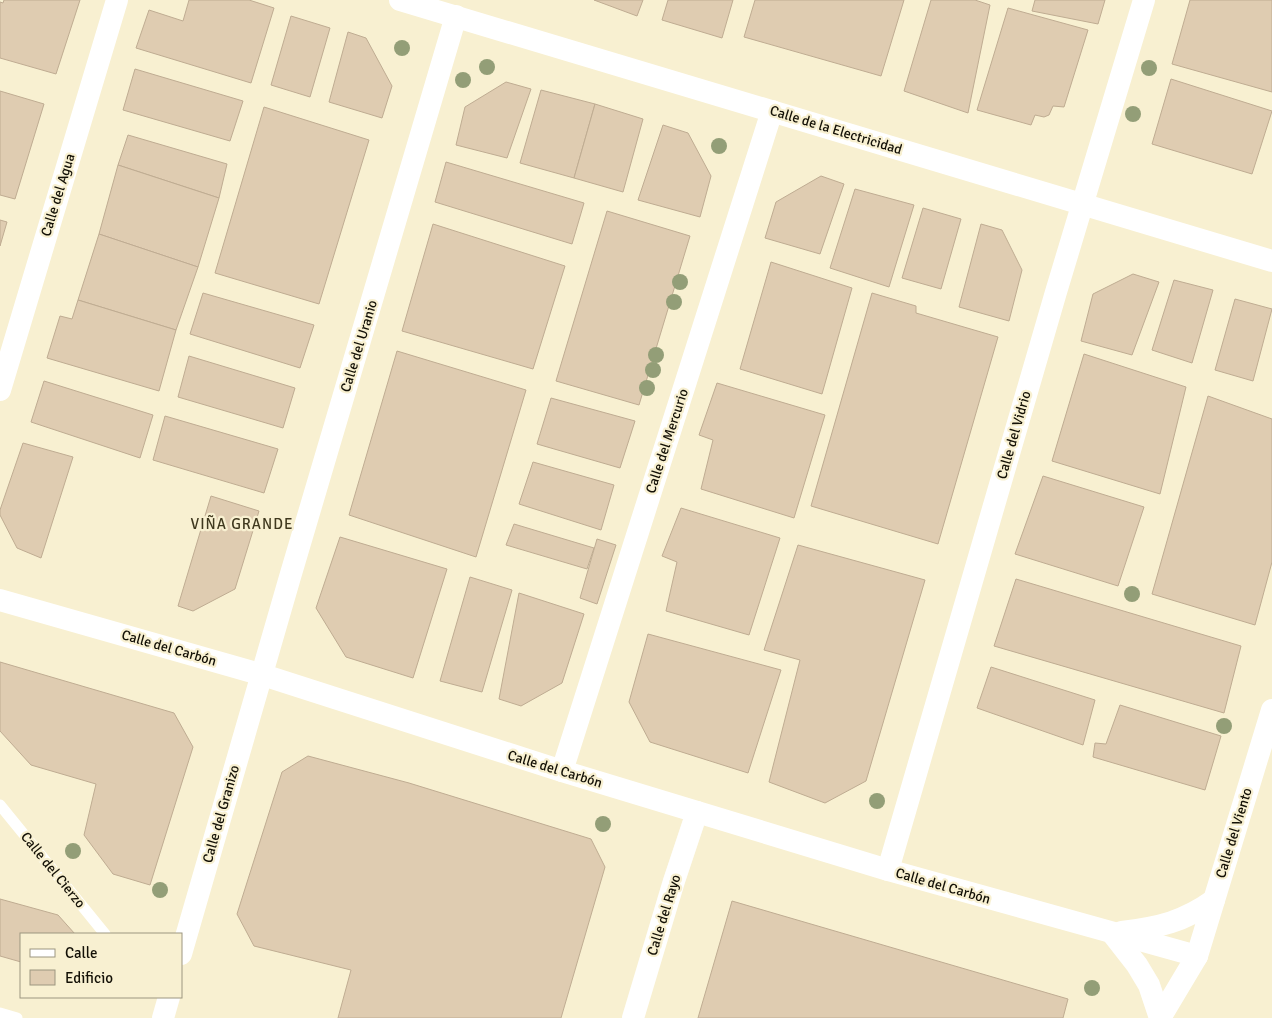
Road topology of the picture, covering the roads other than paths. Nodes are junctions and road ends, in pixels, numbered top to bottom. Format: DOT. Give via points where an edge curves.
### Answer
graph roads {
  1 [pos="117,0"];
  2 [pos="400,0"];
  3 [pos="1144,0"];
  4 [pos="456,16"];
  5 [pos="772,111"];
  6 [pos="1082,203"];
  7 [pos="1272,261"];
  8 [pos="0,390"];
  9 [pos="0,600"];
  10 [pos="263,675"];
  11 [pos="1272,710"];
  12 [pos="562,771"];
  13 [pos="0,805"];
  14 [pos="697,812"];
  15 [pos="888,870"];
  16 [pos="1214,900"];
  17 [pos="104,933"];
  18 [pos="1112,933"];
  19 [pos="182,951"];
  20 [pos="1197,956"];
  21 [pos="0,1013"];
  22 [pos="17,1018"];
  23 [pos="633,1018"];
  24 [pos="1160,1018"];
  1 -- 8 [label="street, Calle del Agua"];
  2 -- 4 [label="street, Calle de la Electricidad"];
  3 -- 6 [label="street, Calle del Vidrio"];
  4 -- 5 [label="street, Calle de la Electricidad"];
  4 -- 10 [label="street, Calle del Uranio"];
  5 -- 6 [label="street, Calle de la Electricidad"];
  5 -- 12 [label="street, Calle del Mercurio"];
  6 -- 7 [label="street, Calle de la Electricidad"];
  6 -- 15 [label="street, Calle del Vidrio"];
  9 -- 10 [label="street, Calle del Carbón"];
  10 -- 12 [label="street, Calle del Carbón"];
  10 -- 19 [label="street, Calle del Granizo"];
  11 -- 16 [label="street, Calle del Viento"];
  12 -- 14 [label="street, Calle del Carbón"];
  13 -- 17 [label="lane, Calle del Cierzo"];
  14 -- 15 [label="street, Calle del Carbón"];
  14 -- 23 [label="street, Calle del Rayo"];
  15 -- 18 [label="street, Calle del Carbón"];
  16 -- 18 [label="street" via="1179,921"];
  16 -- 20 [label="street, Calle del Viento"];
  18 -- 20 [label="street, Calle del Carbón"];
  18 -- 24 [label="street" via="1149,985"];
  20 -- 24 [label="street, Calle del Viento"];
  21 -- 22 [label="lane"];
}
